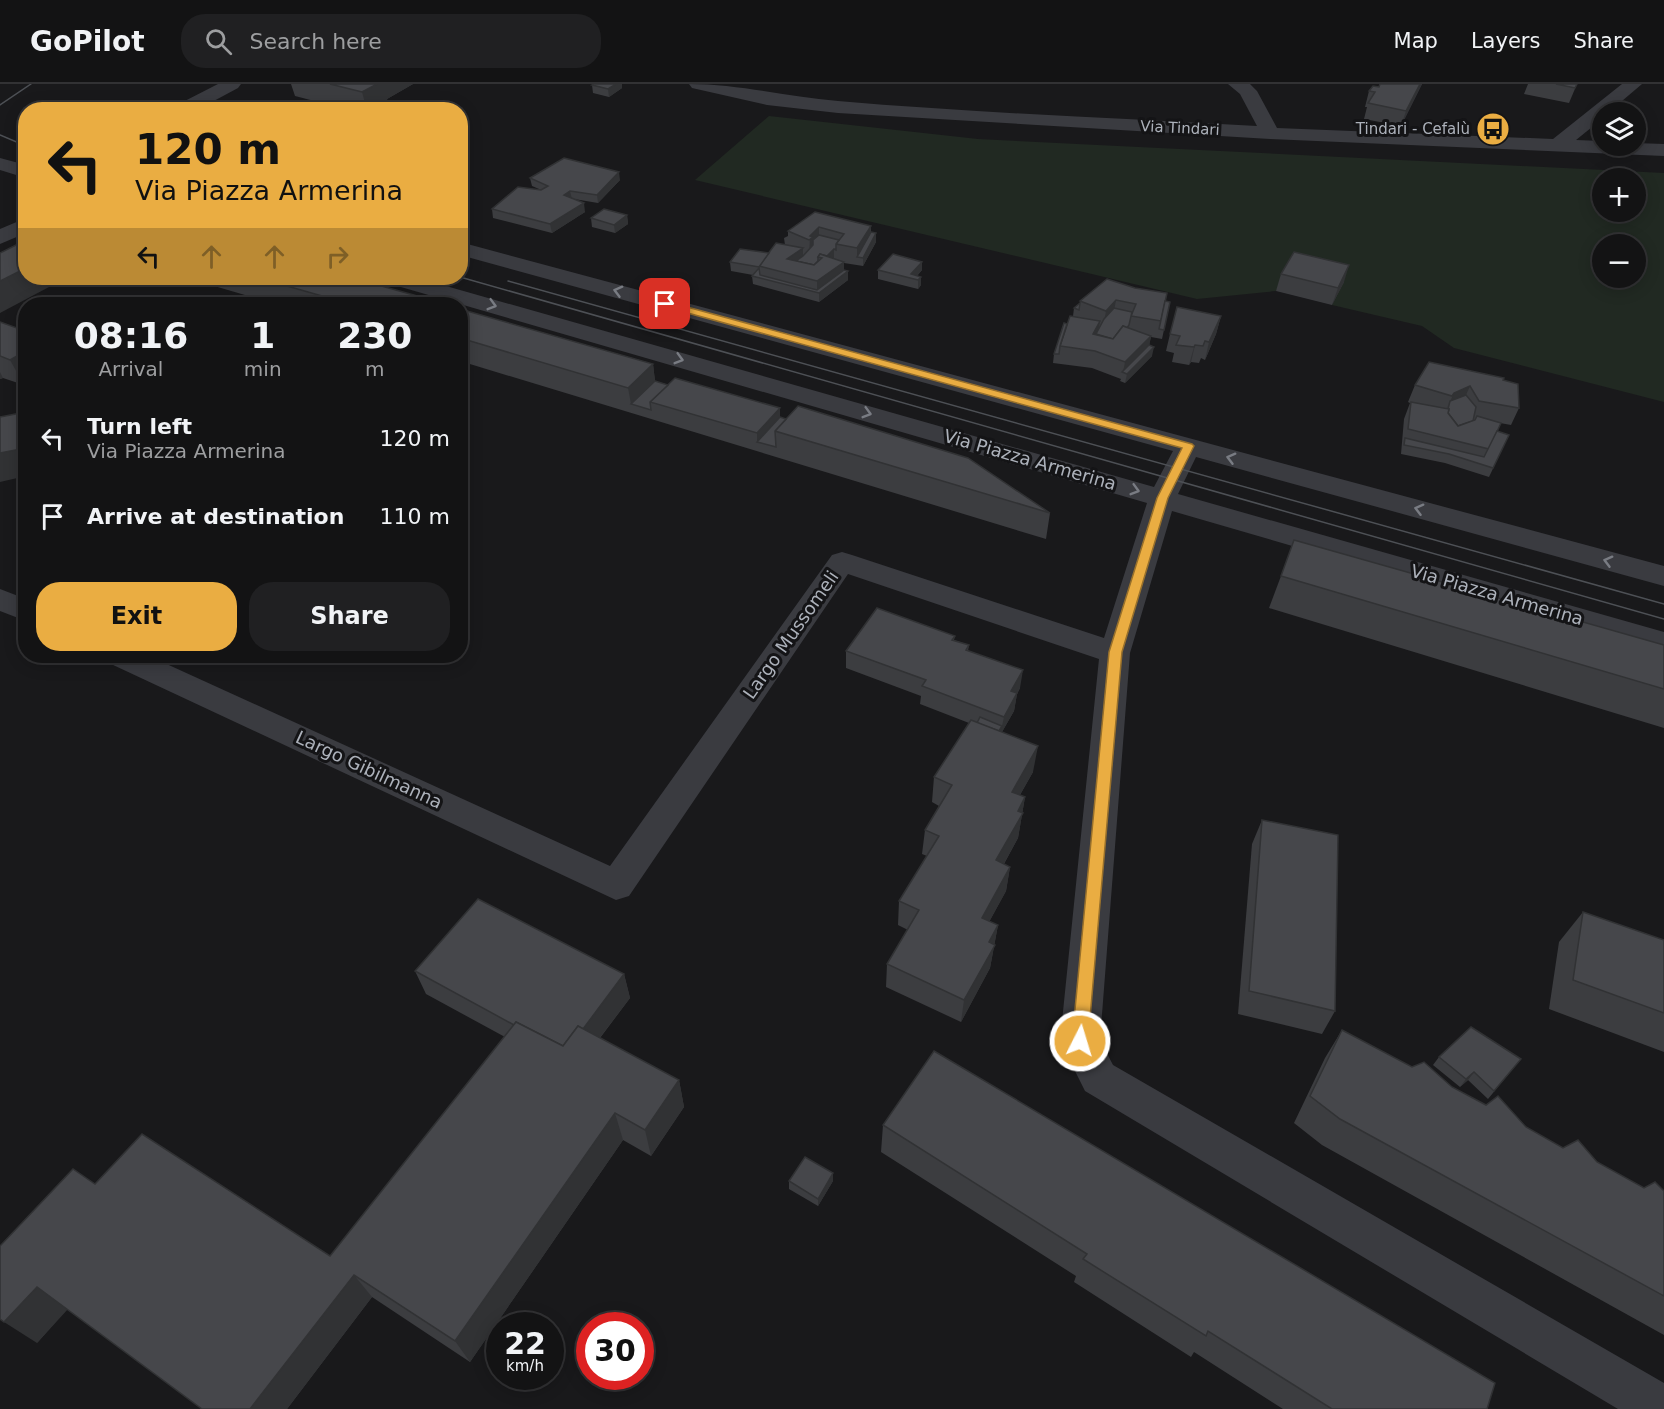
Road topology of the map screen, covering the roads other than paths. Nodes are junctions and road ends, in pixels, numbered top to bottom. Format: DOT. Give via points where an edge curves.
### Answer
graph roads {
  1 [pos="232,84"];
  2 [pos="698,84"];
  3 [pos="843,84"];
  4 [pos="1237,84"];
  5 [pos="1633,84"];
  6 [pos="197,102"];
  7 [pos="838,107"];
  8 [pos="1270,133"];
  9 [pos="1558,145"];
  10 [pos="1664,150"];
  11 [pos="0,164"];
  12 [pos="18,170"];
  13 [pos="18,228"];
  14 [pos="0,238"];
  15 [pos="468,250"];
  16 [pos="419,285"];
  17 [pos="461,297"];
  18 [pos="468,299"];
  19 [pos="1188,446"];
  20 [pos="1162,498"];
  21 [pos="1664,576"];
  22 [pos="0,599"];
  23 [pos="18,607"];
  24 [pos="1664,643"];
  25 [pos="1115,652"];
  26 [pos="137,663"];
  27 [pos="616,885"];
  28 [pos="1663,1409"];
  1 -- 6 [label="street"];
  2 -- 7 [label="street, Via Tindari" via="767,99"];
  3 -- 7 [label="street"];
  4 -- 8 [label="street" via="1248,91"];
  5 -- 9 [label="street"];
  7 -- 8 [label="street, Via Tindari"];
  8 -- 9 [label="street, Via Tindari"];
  9 -- 10 [label="street, Via Tindari"];
  11 -- 12 [label="street"];
  13 -- 14 [label="street"];
  19 -- 15 [label="street, one-way"];
  16 -- 17 [label="street, Via Piazza Armerina, one-way"];
  18 -- 20 [label="street, Via Piazza Armerina, one-way"];
  19 -- 20 [label="street"];
  21 -- 19 [label="street, one-way"];
  20 -- 24 [label="street, Via Piazza Armerina"];
  20 -- 25 [label="street"];
  22 -- 23 [label="street"];
  25 -- 27 [label="street, Largo Mussomeli" via="842,562"];
  25 -- 28 [label="street" via="1080,1041 1099,1078"];
  26 -- 27 [label="street, Largo Gibilmanna"];
}
